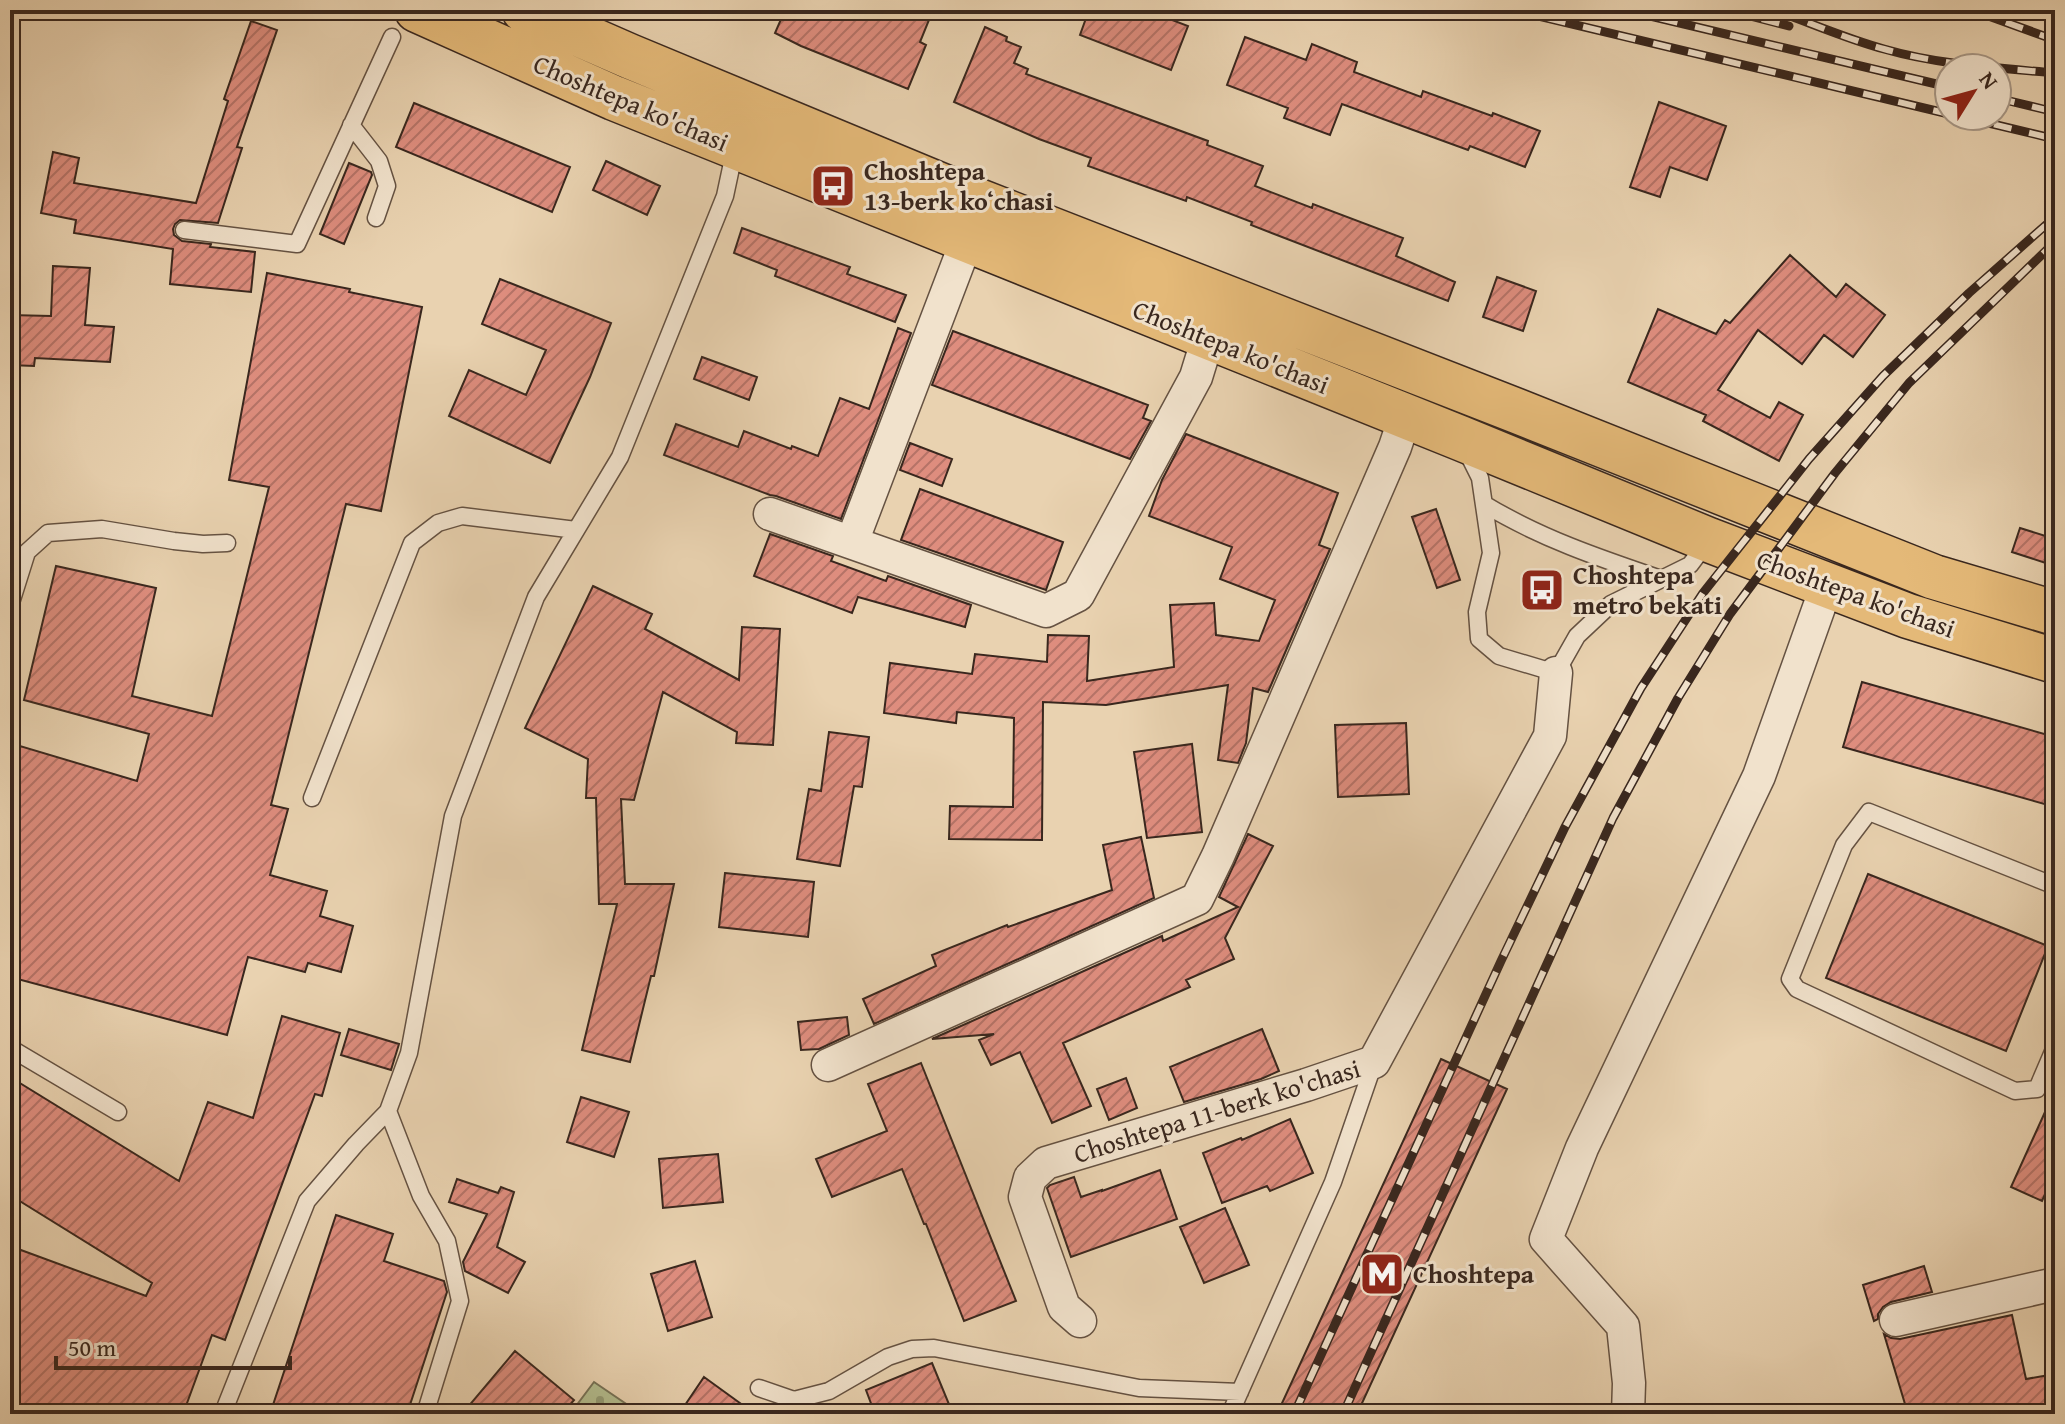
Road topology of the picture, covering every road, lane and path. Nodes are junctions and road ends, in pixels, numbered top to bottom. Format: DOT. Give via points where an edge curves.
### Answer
graph roads {
  1 [pos="524,10"];
  2 [pos="404,23"];
  3 [pos="351,125"];
  4 [pos="736,147"];
  5 [pos="376,218"];
  6 [pos="184,230"];
  7 [pos="967,240"];
  8 [pos="1208,338"];
  9 [pos="1405,417"];
  10 [pos="1460,438"];
  11 [pos="1484,504"];
  12 [pos="770,514"];
  13 [pos="576,530"];
  14 [pos="1709,540"];
  15 [pos="852,542"];
  16 [pos="227,543"];
  17 [pos="1661,579"];
  18 [pos="1827,585"];
  19 [pos="10,606"];
  20 [pos="2055,613"];
  21 [pos="2055,661"];
  22 [pos="1556,673"];
  23 [pos="312,798"];
  24 [pos="2055,886"];
  25 [pos="2055,1047"];
  26 [pos="10,1048"];
  27 [pos="1374,1062"];
  28 [pos="828,1065"];
  29 [pos="388,1111"];
  30 [pos="118,1112"];
  31 [pos="2055,1284"];
  32 [pos="1896,1320"];
  33 [pos="1080,1321"];
  34 [pos="759,1388"];
  35 [pos="1240,1392"];
  36 [pos="223,1413"];
  37 [pos="425,1414"];
  38 [pos="1230,1414"];
  39 [pos="1628,1414"];
  1 -- 20 [label="main road, Choshtepa ko'chasi" via="991,206 1934,577"];
  2 -- 3 [label="lane"];
  2 -- 4 [label="main road, Choshtepa ko'chasi"];
  3 -- 5 [label="lane" via="379,161 387,186"];
  3 -- 6 [label="lane" via="297,244"];
  4 -- 7 [label="main road, Choshtepa ko'chasi"];
  4 -- 13 [label="lane" via="725,196 620,457"];
  7 -- 8 [label="main road, Choshtepa ko'chasi"];
  7 -- 15 [label="street"];
  8 -- 9 [label="main road, Choshtepa ko'chasi"];
  8 -- 15 [label="street" via="1196,377 1078,595 1046,611"];
  9 -- 10 [label="main road, Choshtepa ko'chasi"];
  9 -- 28 [label="street" via="1197,899"];
  10 -- 11 [label="lane" via="1480,478"];
  10 -- 14 [label="main road, Choshtepa ko'chasi"];
  11 -- 17 [label="lane" via="1579,551"];
  11 -- 22 [label="lane" via="1491,553 1477,612 1479,639 1499,656"];
  12 -- 15 [label="street"];
  13 -- 23 [label="lane" via="462,516 438,523 412,543"];
  13 -- 29 [label="lane" via="536,597 453,816 409,1053"];
  14 -- 17 [label="lane" via="1690,565"];
  14 -- 18 [label="main road, Choshtepa ko'chasi"];
  16 -- 19 [label="lane" via="102,529 48,533 27,552"];
  17 -- 22 [label="lane" via="1611,604 1577,636"];
  18 -- 21 [label="main road, Choshtepa ko'chasi"];
  18 -- 39 [label="street" via="1759,776 1582,1148 1546,1239 1623,1326"];
  22 -- 27 [label="street, Choshtepa 11-berk ko'chasi" via="1550,736"];
  24 -- 25 [label="lane" via="1869,812 1844,845 1790,979 1797,989 2015,1091 2037,1089"];
  26 -- 30 [label="lane"];
  27 -- 33 [label="street, Choshtepa 11-berk ko'chasi" via="1046,1163 1030,1178 1025,1197 1064,1307"];
  27 -- 35 [label="lane" via="1333,1182"];
  29 -- 36 [label="lane" via="307,1201"];
  29 -- 37 [label="lane" via="421,1196 447,1241 460,1301"];
  31 -- 32 [label="street"];
  34 -- 35 [label="lane" via="794,1400 829,1391 888,1357 934,1348 1139,1388"];
  35 -- 38 [label="lane"];
}
